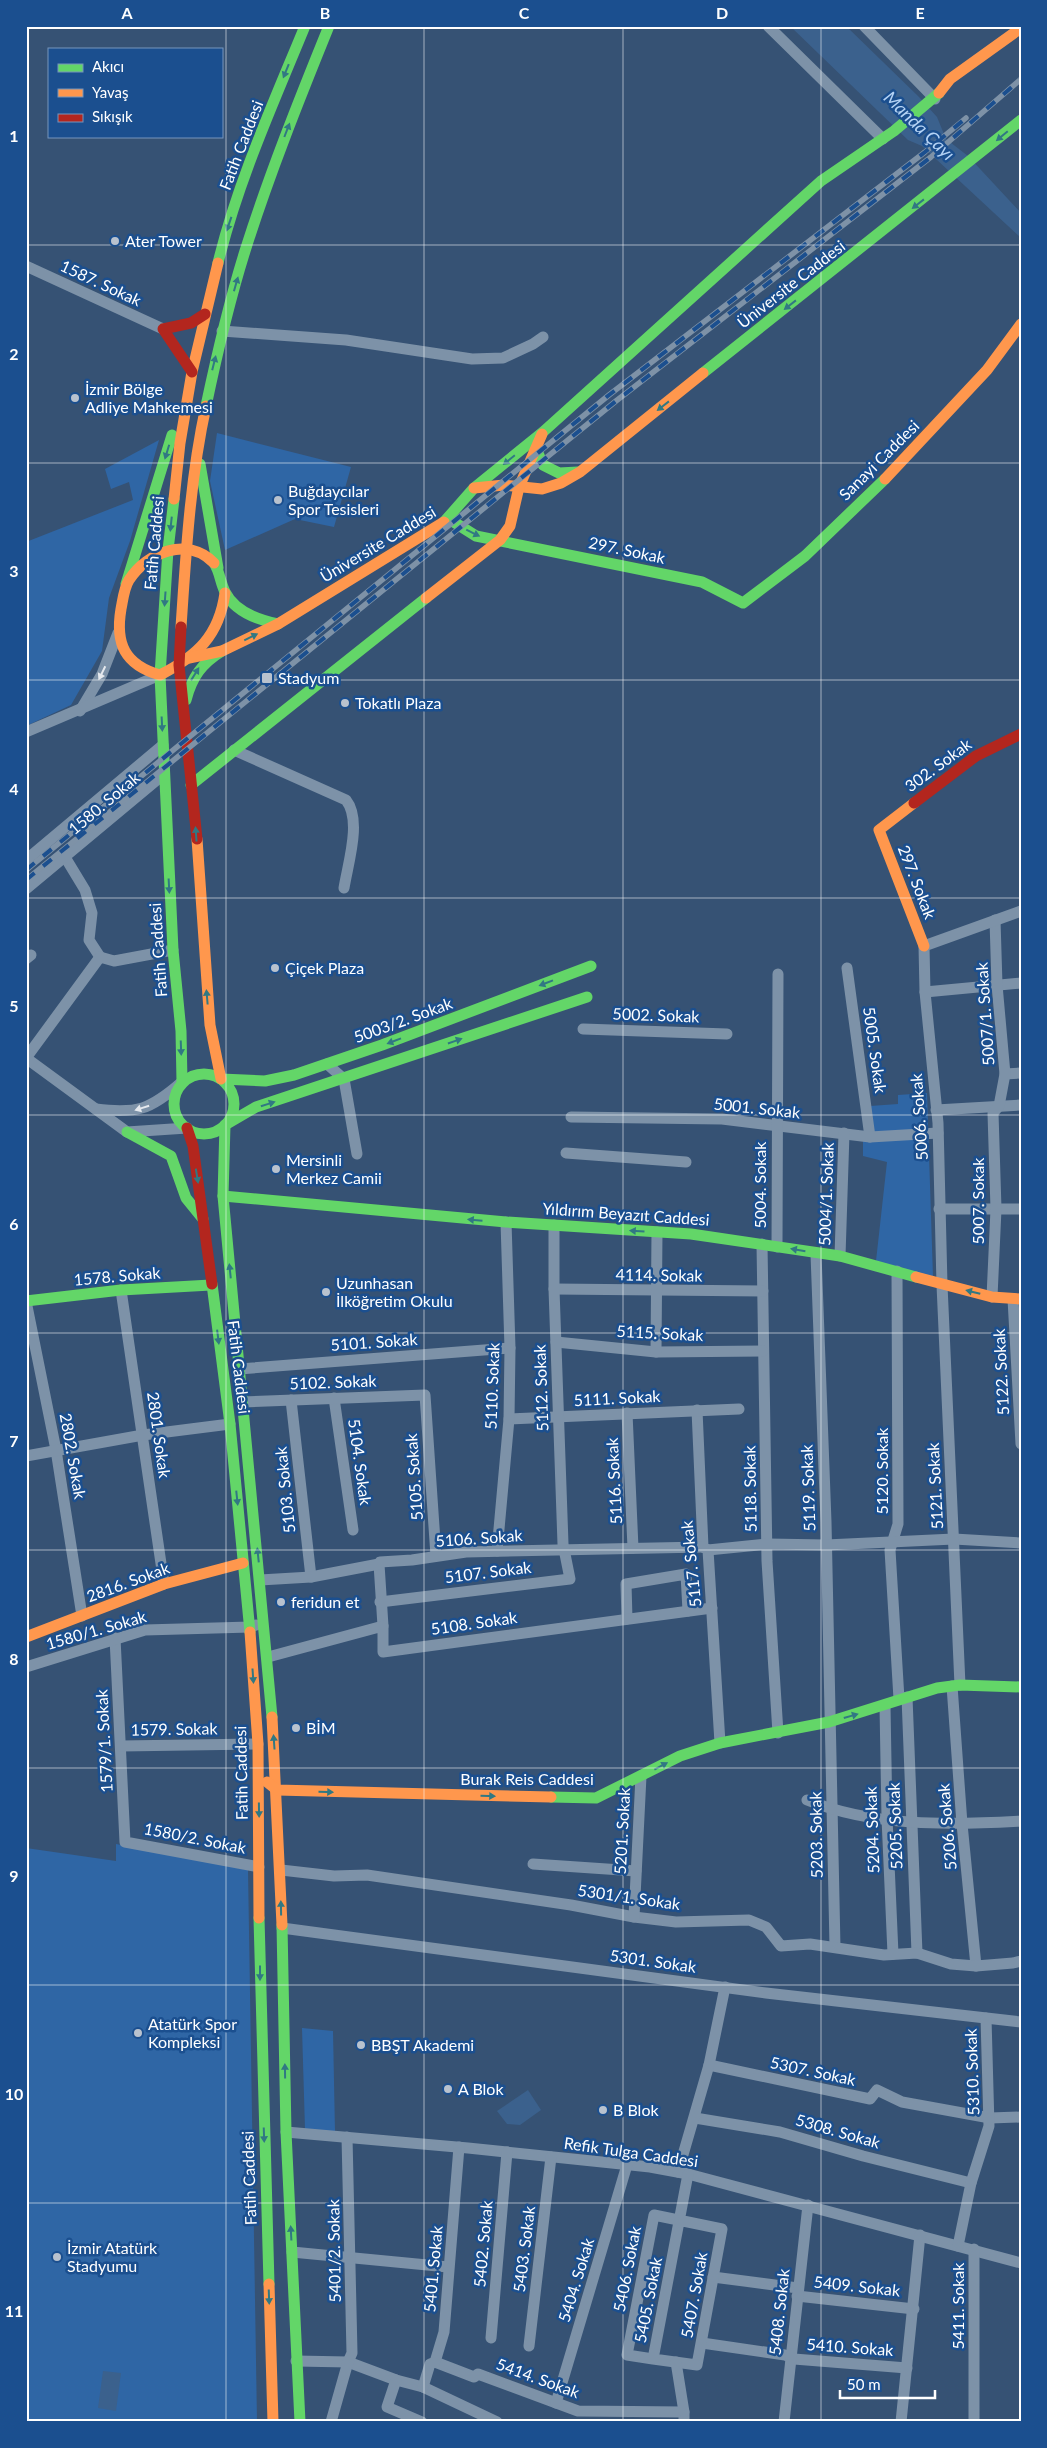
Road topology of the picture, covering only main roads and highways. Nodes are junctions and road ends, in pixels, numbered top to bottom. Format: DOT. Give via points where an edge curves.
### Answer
graph roads {
  1 [pos="304,26"];
  2 [pos="330,26"];
  3 [pos="1021,28"];
  4 [pos="1021,120"];
  5 [pos="204,314"];
  6 [pos="1021,324"];
  7 [pos="192,372"];
  8 [pos="543,432"];
  9 [pos="197,445"];
  10 [pos="536,448"];
  11 [pos="580,472"];
  12 [pos="519,487"];
  13 [pos="474,488"];
  14 [pos="449,519"];
  15 [pos="500,540"];
  16 [pos="186,548"];
  17 [pos="168,550"];
  18 [pos="218,568"];
  19 [pos="126,584"];
  20 [pos="225,593"];
  21 [pos="743,603"];
  22 [pos="278,624"];
  23 [pos="222,651"];
  24 [pos="189,658"];
  25 [pos="179,666"];
  26 [pos="160,675"];
  27 [pos="184,708"];
  28 [pos="1021,734"];
  29 [pos="191,785"];
  30 [pos="879,830"];
  31 [pos="924,946"];
  32 [pos="591,966"];
  33 [pos="587,997"];
  34 [pos="221,1079"];
  35 [pos="182,1082"];
  36 [pos="224,1125"];
  37 [pos="187,1128"];
  38 [pos="127,1132"];
  39 [pos="223,1196"];
  40 [pos="204,1220"];
  41 [pos="212,1285"];
  42 [pos="1017,1299"];
  43 [pos="26,1301"];
  44 [pos="244,1562"];
  45 [pos="26,1637"];
  46 [pos="1021,1688"];
  47 [pos="258,1744"];
  48 [pos="277,1790"];
  49 [pos="273,2422"];
  50 [pos="300,2422"];
  1 -- 5 [label="main road, Fatih Caddesi, one-way" via="254,150 224,238"];
  9 -- 2 [label="main road, one-way" via="222,330 245,251 287,130"];
  3 -- 8 [label="main road" via="950,79 932,101 894,131 821,181"];
  4 -- 11 [label="main road, Üniversite Caddesi, one-way"];
  5 -- 7 [label="main road, Fatih Caddesi"];
  5 -- 7 [label="main road" via="191,323 163,329"];
  6 -- 21 [label="main road, Sanayi Caddesi" via="987,370 905,460 805,556"];
  7 -- 17 [label="main road, Fatih Caddesi, one-way" via="180,442"];
  7 -- 19 [label="main road, one-way"];
  8 -- 10 [label="main road"];
  8 -- 13 [label="main road, one-way"];
  9 -- 16 [label="main road"];
  9 -- 18 [label="main road"];
  10 -- 11 [label="main road" via="543,465 559,473"];
  10 -- 12 [label="main road"];
  11 -- 12 [label="main road, Üniversite Caddesi" via="561,483 542,488"];
  12 -- 13 [label="main road, Üniversite Caddesi"];
  12 -- 15 [label="main road" via="510,526"];
  13 -- 14 [label="main road"];
  14 -- 15 [label="main road, Üniversite Caddesi, one-way" via="476,536"];
  14 -- 22 [label="main road, Üniversite Caddesi"];
  15 -- 21 [label="main road, 297. Sokak" via="702,582"];
  15 -- 29 [label="main road"];
  16 -- 17 [label="main road"];
  16 -- 18 [label="main road" via="205,554"];
  16 -- 25 [label="main road"];
  17 -- 19 [label="main road" via="148,560"];
  17 -- 26 [label="main road, Fatih Caddesi, one-way"];
  18 -- 20 [label="main road"];
  19 -- 26 [label="main road" via="118,633 124,652 144,672"];
  20 -- 22 [label="main road" via="249,616"];
  20 -- 24 [label="main road" via="224,610 217,625 208,641"];
  23 -- 22 [label="main road, Üniversite Caddesi, one-way"];
  23 -- 24 [label="main road"];
  27 -- 23 [label="main road, one-way" via="196,671"];
  24 -- 25 [label="main road"];
  25 -- 26 [label="main road"];
  25 -- 27 [label="main road"];
  26 -- 35 [label="main road, Fatih Caddesi, one-way"];
  27 -- 29 [label="main road"];
  28 -- 30 [label="main road, 302. Sokak" via="976,756"];
  34 -- 29 [label="main road, one-way" via="210,1025"];
  30 -- 31 [label="main road, 297. Sokak"];
  32 -- 34 [label="main road, 5003/2. Sokak, one-way" via="294,1075 265,1081"];
  36 -- 33 [label="main road, one-way" via="256,1108"];
  34 -- 35 [label="main road" via="201,1074"];
  34 -- 36 [label="main road" via="234,1101 230,1118"];
  35 -- 37 [label="main road" via="174,1098 174,1106 180,1123"];
  36 -- 37 [label="main road" via="206,1134"];
  36 -- 39 [label="main road, Fatih Caddesi"];
  37 -- 40 [label="main road, Fatih Caddesi, one-way" via="193,1146"];
  38 -- 40 [label="main road" via="171,1156 186,1198"];
  42 -- 39 [label="main road, Yıldırım Beyazıt Caddesi, one-way" via="992,1297 942,1285 840,1256 691,1234 506,1222"];
  48 -- 39 [label="main road, Fatih Caddesi, one-way" via="268,1658"];
  40 -- 41 [label="main road, Fatih Caddesi"];
  41 -- 43 [label="main road, 1578. Sokak" via="121,1290"];
  41 -- 44 [label="main road, Fatih Caddesi, one-way"];
  44 -- 45 [label="main road, 2816. Sokak" via="164,1584"];
  44 -- 47 [label="main road, Fatih Caddesi, one-way"];
  48 -- 46 [label="main road, Burak Reis Caddesi, one-way" via="596,1798 680,1756 720,1744 829,1722 937,1688"];
  47 -- 48 [label="main road" via="264,1778"];
  47 -- 49 [label="main road, Fatih Caddesi, one-way" via="260,2006"];
  50 -- 48 [label="main road, Fatih Caddesi, one-way" via="286,2132"];
}
